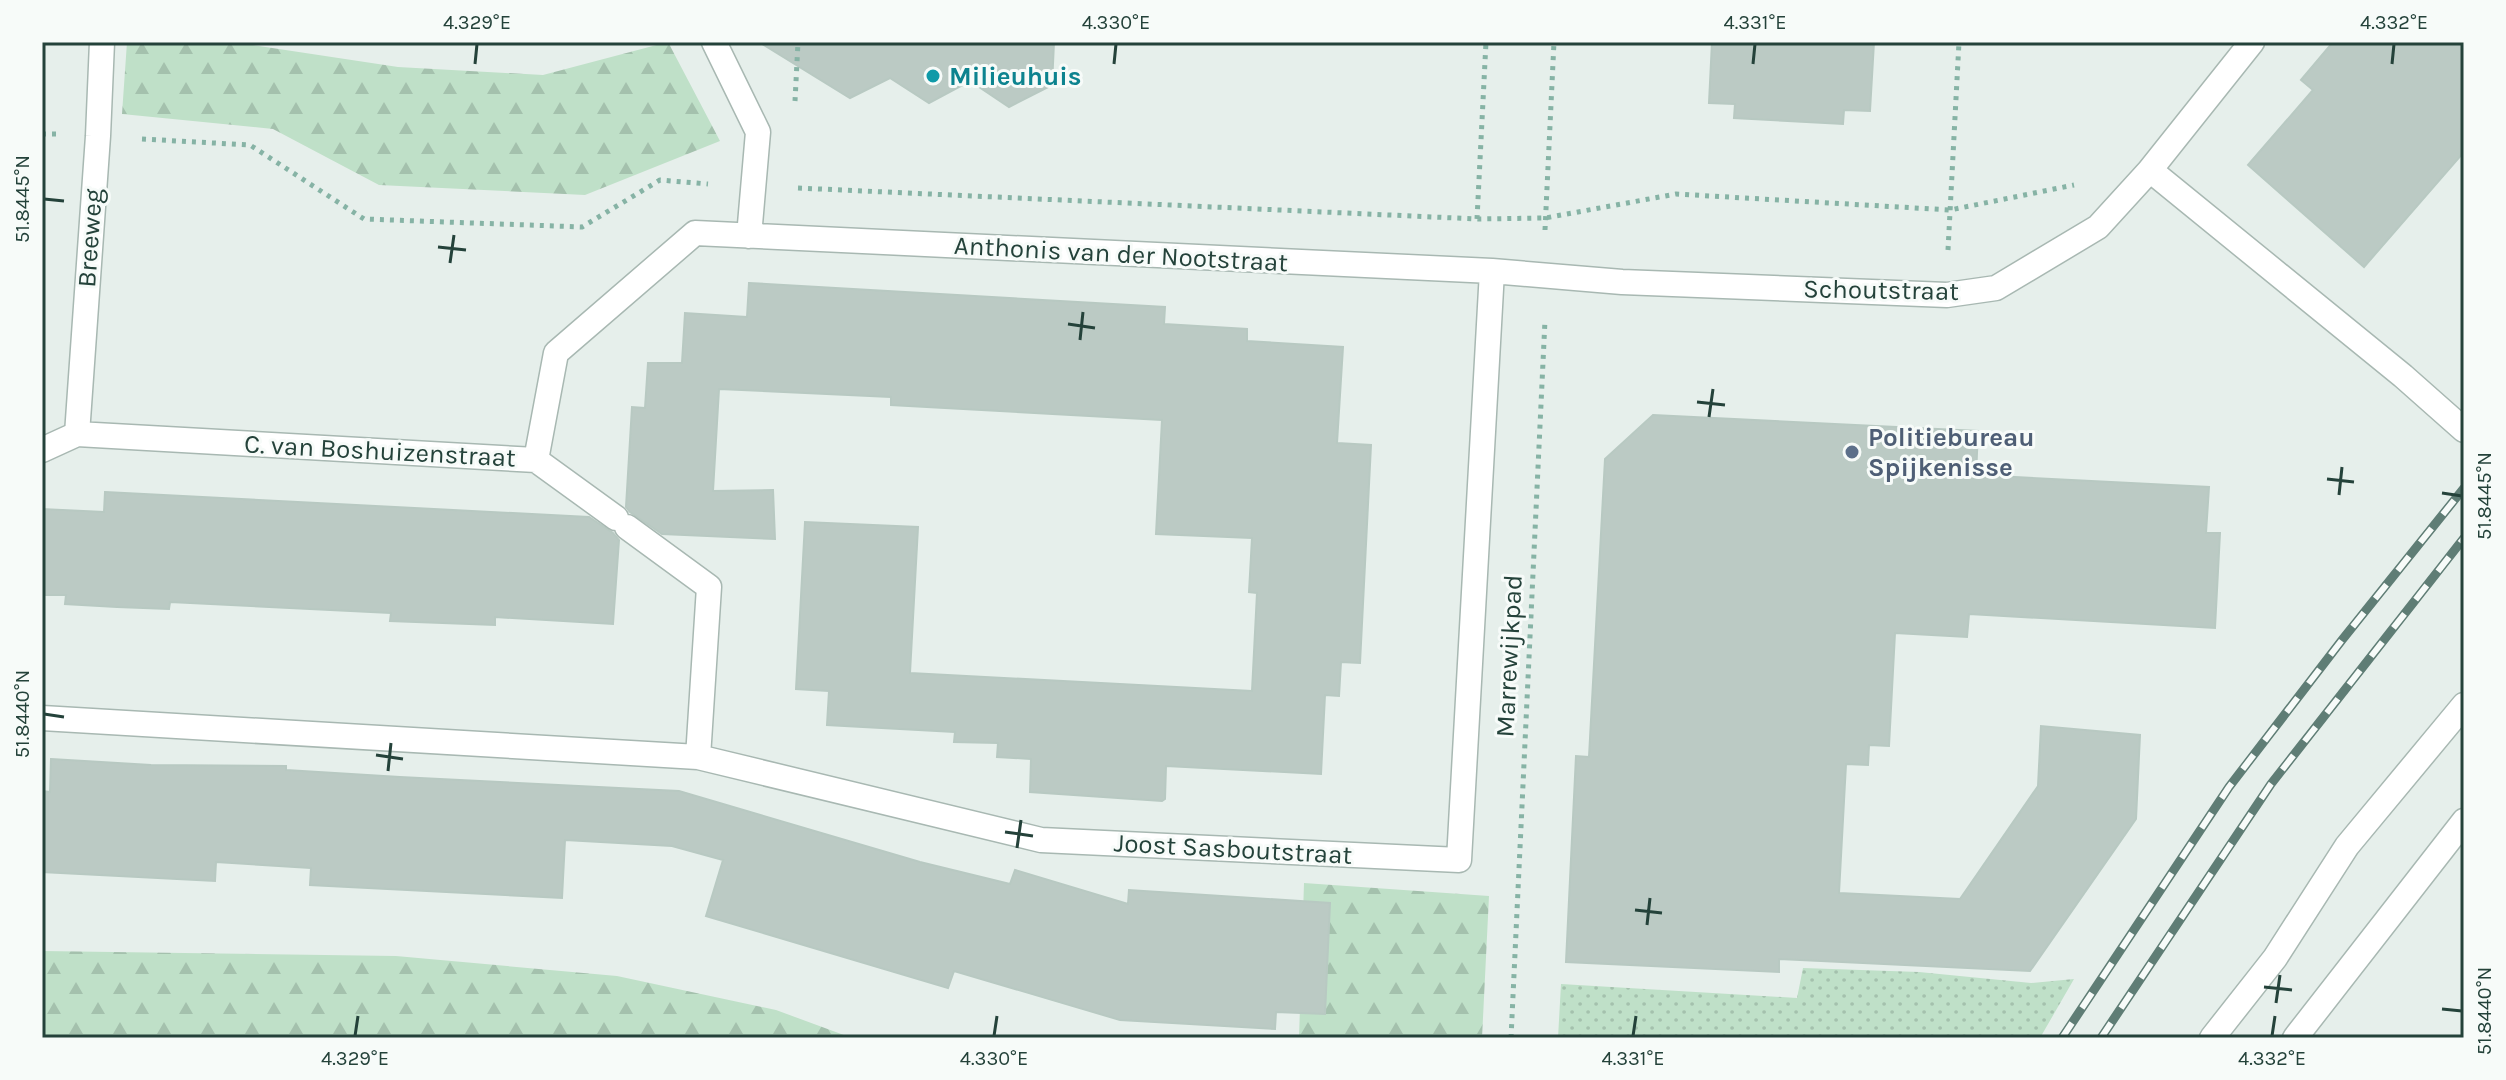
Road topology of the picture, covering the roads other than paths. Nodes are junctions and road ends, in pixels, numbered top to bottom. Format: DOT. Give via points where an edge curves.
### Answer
graph roads {
  1 [pos="102,42"];
  2 [pos="714,42"];
  3 [pos="2252,42"];
  4 [pos="2150,170"];
  5 [pos="695,233"];
  6 [pos="749,236"];
  7 [pos="1492,271"];
  8 [pos="1546,276"];
  9 [pos="2464,430"];
  10 [pos="77,434"];
  11 [pos="42,450"];
  12 [pos="536,460"];
  13 [pos="2464,705"];
  14 [pos="42,718"];
  15 [pos="698,757"];
  16 [pos="2464,821"];
  17 [pos="2212,1038"];
  18 [pos="2295,1038"];
  1 -- 10 [label="street, Breeweg"];
  2 -- 6 [label="street" via="758,132"];
  3 -- 4 [label="street, Schoutstraat"];
  4 -- 8 [label="street, Schoutstraat" via="2098,227 1996,288 1947,295"];
  4 -- 9 [label="street"];
  5 -- 6 [label="street, Anthonis van der Nootstraat"];
  5 -- 12 [label="street, C. van Boshuizenstraat" via="556,353"];
  6 -- 7 [label="street, Anthonis van der Nootstraat"];
  7 -- 8 [label="street, Anthonis van der Nootstraat"];
  7 -- 15 [label="street, Joost Sasboutstraat" via="1459,860 1041,840"];
  10 -- 11 [label="street"];
  10 -- 12 [label="street, C. van Boshuizenstraat"];
  12 -- 15 [label="street" via="709,587"];
  13 -- 17 [label="street" via="2347,846 2275,958"];
  14 -- 15 [label="street"];
  16 -- 18 [label="street"];
}
